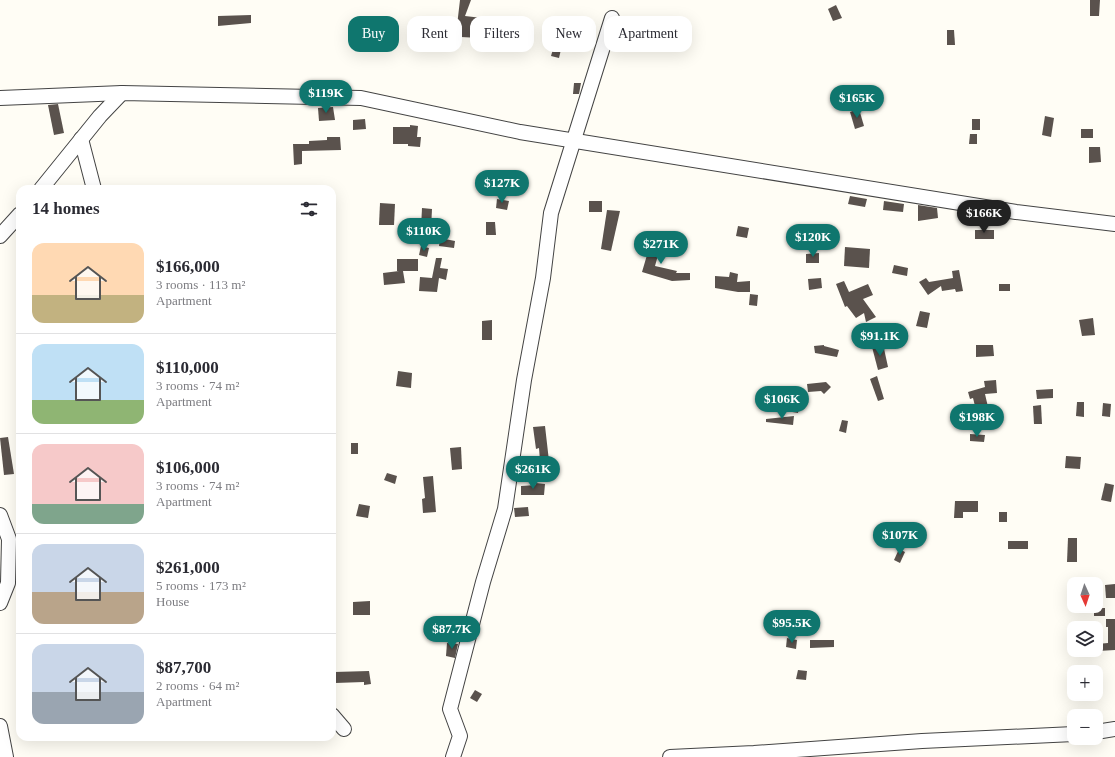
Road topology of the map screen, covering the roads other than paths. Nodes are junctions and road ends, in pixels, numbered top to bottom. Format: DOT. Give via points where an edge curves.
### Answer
graph roads {
  1 [pos="604,44"];
  2 [pos="122,93"];
  3 [pos="0,98"];
  4 [pos="81,139"];
  5 [pos="574,141"];
  6 [pos="44,185"];
  7 [pos="93,185"];
  8 [pos="16,218"];
  9 [pos="1115,224"];
  10 [pos="0,236"];
  11 [pos="0,515"];
  12 [pos="0,603"];
  13 [pos="336,720"];
  14 [pos="0,726"];
  15 [pos="344,729"];
  16 [pos="1115,729"];
  17 [pos="1103,731"];
  18 [pos="1067,735"];
  19 [pos="859,751"];
  20 [pos="6,757"];
  21 [pos="453,757"];
  22 [pos="670,757"];
  1 -- 5 [label="street"];
  2 -- 3 [label="street"];
  2 -- 4 [label="street"];
  2 -- 5 [label="street" via="361,98 512,131"];
  4 -- 6 [label="street"];
  4 -- 7 [label="street"];
  5 -- 9 [label="street" via="1016,212"];
  5 -- 21 [label="street" via="552,213 505,508 450,709 460,736"];
  8 -- 10 [label="street"];
  11 -- 12 [label="street" via="9,539 8,583"];
  13 -- 15 [label="street"];
  14 -- 20 [label="street"];
  16 -- 17 [label="street"];
  18 -- 19 [label="street"];
  19 -- 22 [label="street"];
}
